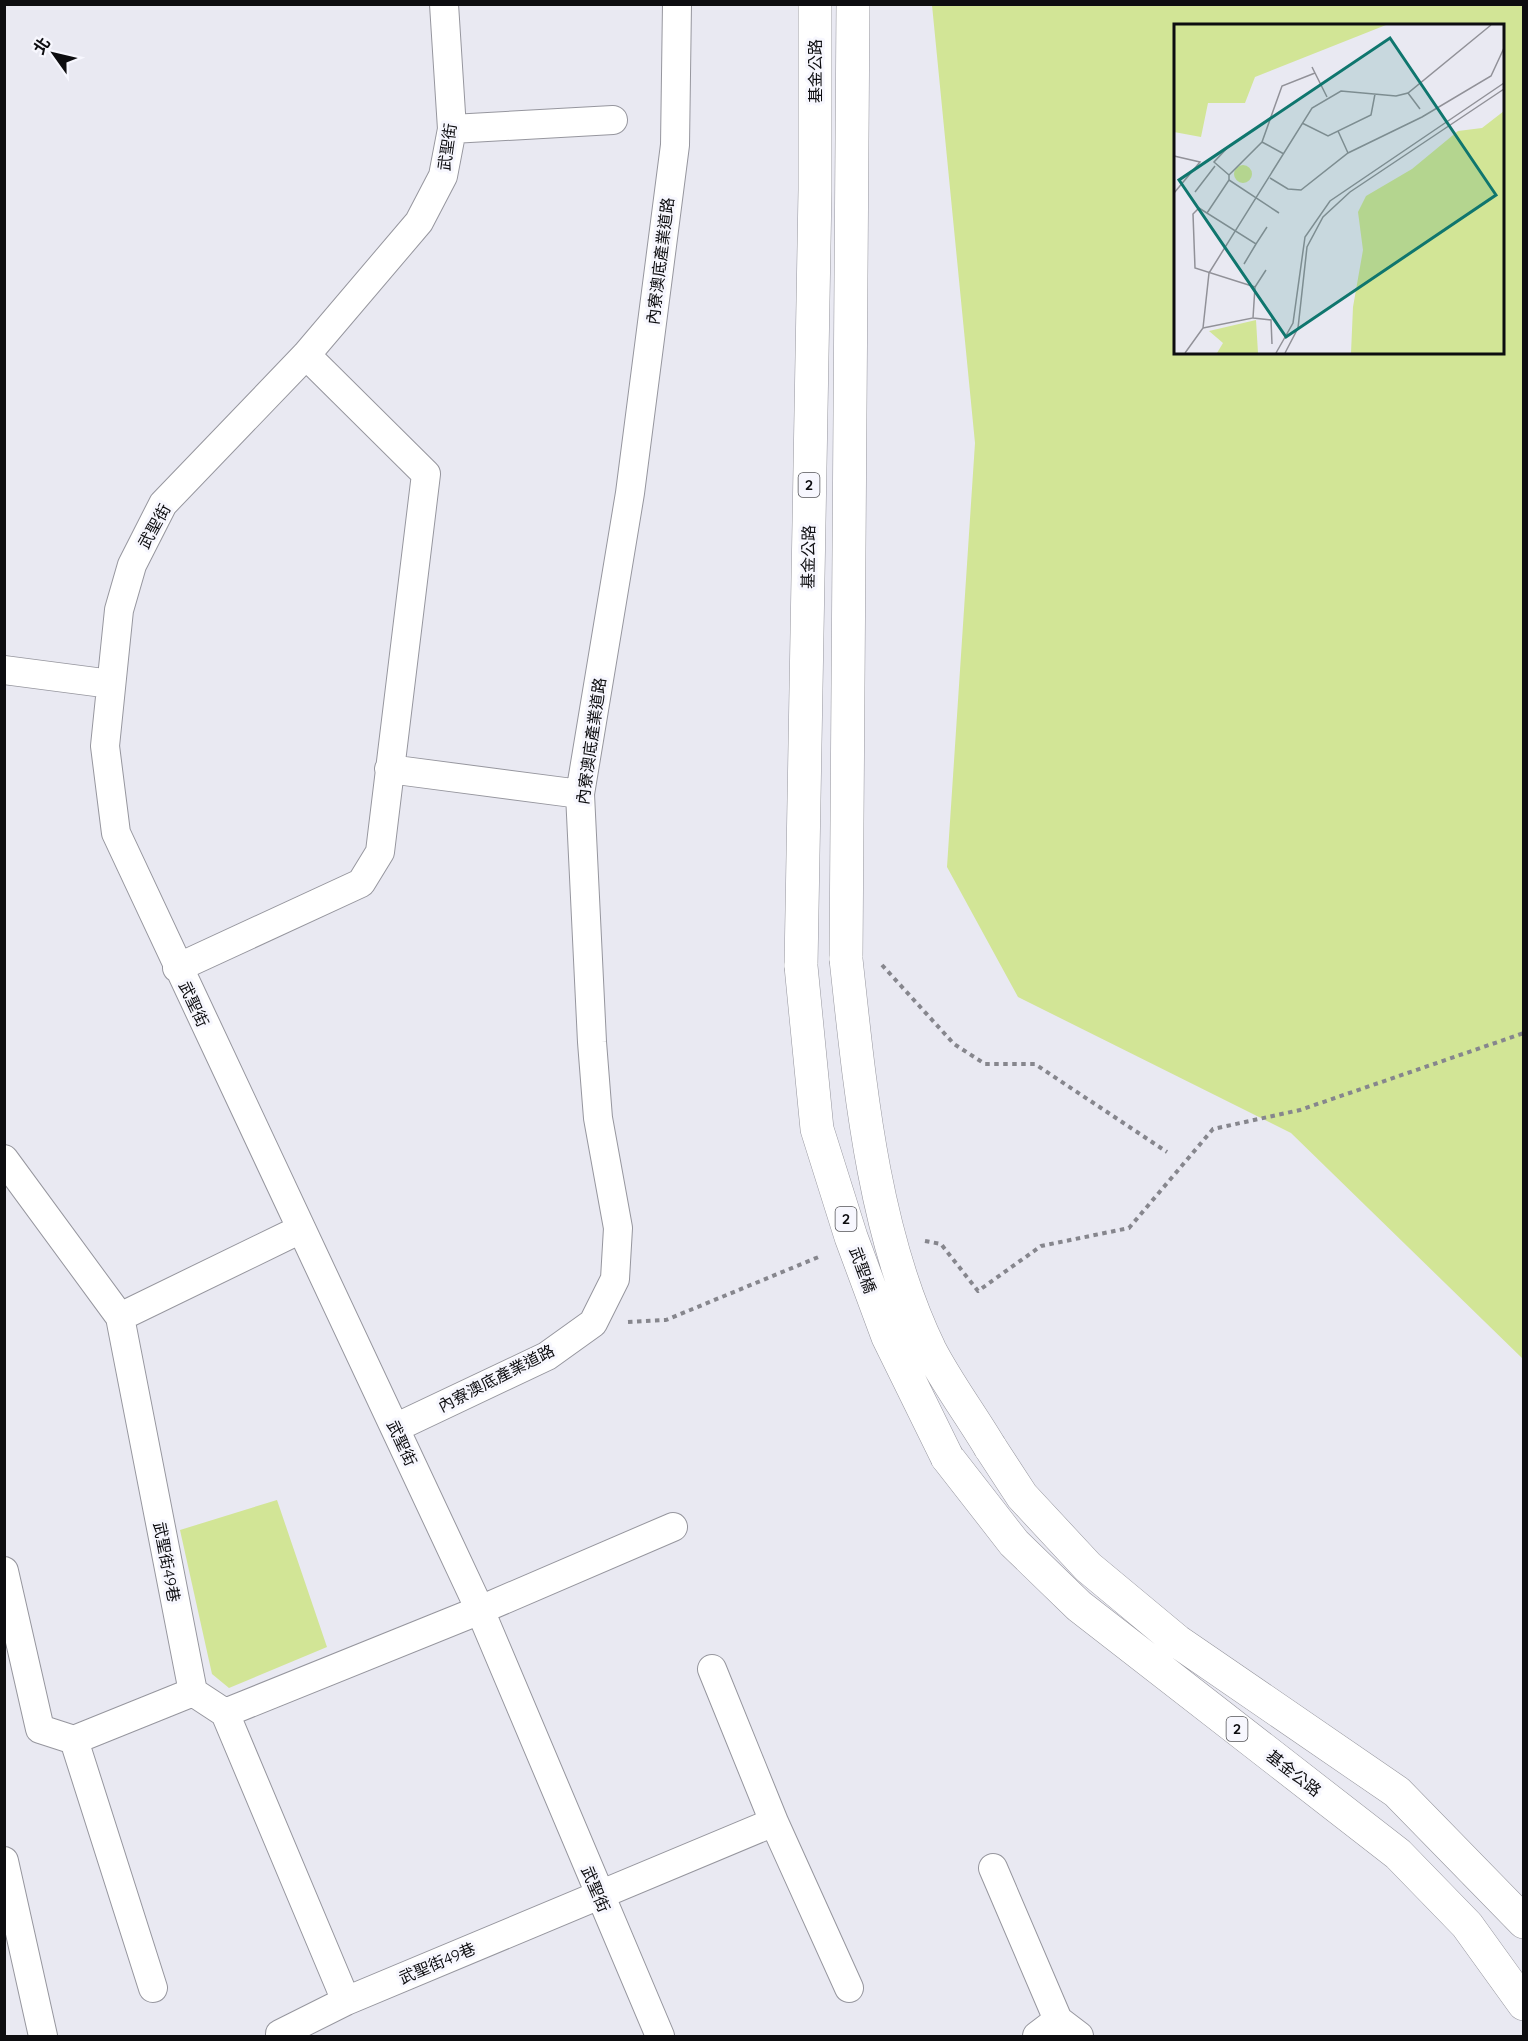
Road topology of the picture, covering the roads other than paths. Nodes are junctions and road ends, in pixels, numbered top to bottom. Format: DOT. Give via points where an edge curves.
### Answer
graph roads {
  1 [pos="444,4"];
  2 [pos="677,4"];
  3 [pos="815,4"];
  4 [pos="853,4"];
  5 [pos="613,120"];
  6 [pos="453,129"];
  7 [pos="306,354"];
  8 [pos="4,670"];
  9 [pos="111,684"];
  10 [pos="389,769"];
  11 [pos="580,794"];
  12 [pos="801,966"];
  13 [pos="177,968"];
  14 [pos="4,1159"];
  15 [pos="301,1229"];
  16 [pos="120,1317"];
  17 [pos="395,1428"];
  18 [pos="947,1457"];
  19 [pos="673,1527"];
  20 [pos="4,1571"];
  21 [pos="480,1610"];
  22 [pos="712,1669"];
  23 [pos="193,1692"];
  24 [pos="225,1713"];
  25 [pos="74,1740"];
  26 [pos="774,1822"];
  27 [pos="4,1861"];
  28 [pos="993,1868"];
  29 [pos="599,1895"];
  30 [pos="1524,1922"];
  31 [pos="153,1988"];
  32 [pos="849,1989"];
  33 [pos="346,2001"];
  34 [pos="1524,2004"];
  35 [pos="1058,2031"];
  36 [pos="43,2037"];
  37 [pos="280,2037"];
  38 [pos="660,2037"];
  1 -- 6 [label="street, 武聖街"];
  2 -- 11 [label="street, 內寮澳底產業道路" via="675,144 630,493"];
  3 -- 12 [label="main road, 基金公路 / 2"];
  4 -- 30 [label="main road, 2, bridge" via="846,945 862,1106 894,1254 931,1350 990,1447 1022,1496 1088,1567 1177,1641 1397,1792"];
  5 -- 6 [label="street"];
  6 -- 7 [label="street, 武聖街" via="443,176 419,222"];
  7 -- 9 [label="street, 武聖街" via="163,504 132,565 120,610"];
  7 -- 10 [label="street" via="426,474"];
  8 -- 9 [label="street"];
  9 -- 13 [label="street, 武聖街" via="105,746 116,833"];
  10 -- 11 [label="street"];
  10 -- 13 [label="street" via="380,852 361,883"];
  11 -- 17 [label="street, 內寮澳底產業道路" via="598,1118 618,1228 615,1279 592,1323 547,1356"];
  12 -- 18 [label="main road, 武聖橋 / 2, bridge" via="817,1129 888,1337"];
  13 -- 15 [label="street, 武聖街"];
  14 -- 16 [label="street, 武聖街49巷"];
  15 -- 16 [label="street"];
  15 -- 17 [label="street, 武聖街"];
  16 -- 23 [label="street, 武聖街49巷"];
  17 -- 21 [label="street, 武聖街"];
  18 -- 34 [label="main road, 基金公路 / 2" via="1014,1544 1079,1606 1398,1854 1467,1925"];
  19 -- 21 [label="street"];
  20 -- 25 [label="street" via="40,1729"];
  21 -- 24 [label="street"];
  21 -- 29 [label="street, 武聖街"];
  22 -- 26 [label="street"];
  23 -- 24 [label="street"];
  23 -- 25 [label="street"];
  24 -- 33 [label="street"];
  25 -- 31 [label="street"];
  26 -- 29 [label="street, 武聖街49巷"];
  26 -- 32 [label="street"];
  27 -- 36 [label="street"];
  28 -- 35 [label="street"];
  29 -- 33 [label="street, 武聖街49巷"];
  29 -- 38 [label="street, 武聖街"];
  33 -- 37 [label="street, 武聖街49巷"];
}
